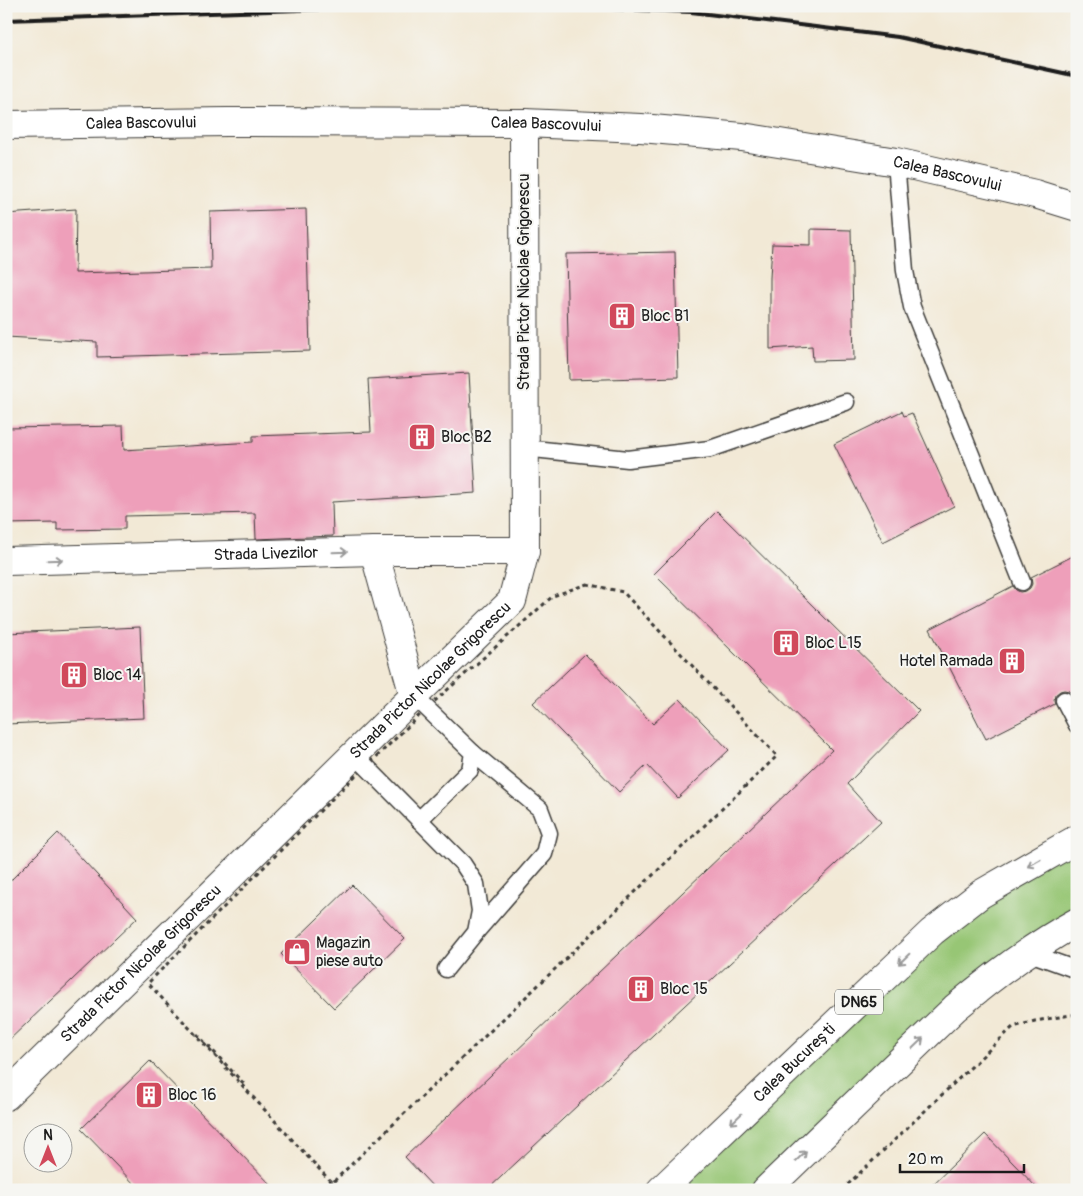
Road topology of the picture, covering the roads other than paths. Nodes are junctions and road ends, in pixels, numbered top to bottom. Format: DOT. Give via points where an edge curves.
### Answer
graph roads {
  1 [pos="524,123"];
  2 [pos="6,125"];
  3 [pos="896,162"];
  4 [pos="1077,207"];
  5 [pos="846,402"];
  6 [pos="524,448"];
  7 [pos="374,551"];
  8 [pos="525,551"];
  9 [pos="6,561"];
  10 [pos="1022,582"];
  11 [pos="414,696"];
  12 [pos="1064,700"];
  13 [pos="1077,726"];
  14 [pos="473,753"];
  15 [pos="354,754"];
  16 [pos="419,820"];
  17 [pos="1077,839"];
  18 [pos="1077,922"];
  19 [pos="476,932"];
  20 [pos="1027,952"];
  21 [pos="446,969"];
  22 [pos="1077,970"];
  23 [pos="6,1096"];
  24 [pos="661,1190"];
  25 [pos="766,1190"];
  1 -- 2 [label="street, Calea Bascovului"];
  1 -- 3 [label="street, Calea Bascovului" via="742,137"];
  1 -- 6 [label="street, Strada Pictor Nicolae Grigorescu"];
  3 -- 4 [label="street, Calea Bascovului"];
  3 -- 10 [label="lane" via="912,306"];
  5 -- 6 [label="lane" via="710,449 628,459"];
  6 -- 8 [label="street, Strada Pictor Nicolae Grigorescu"];
  7 -- 8 [label="street, Strada Livezilor"];
  9 -- 7 [label="street, Strada Livezilor, one-way"];
  7 -- 11 [label="street"];
  8 -- 11 [label="street, Strada Pictor Nicolae Grigorescu" via="512,601"];
  11 -- 14 [label="lane"];
  11 -- 15 [label="street, Strada Pictor Nicolae Grigorescu"];
  12 -- 13 [label="lane"];
  14 -- 16 [label="lane" via="470,770"];
  14 -- 19 [label="lane" via="540,808 550,833 544,854"];
  15 -- 16 [label="lane"];
  15 -- 23 [label="street, Strada Pictor Nicolae Grigorescu"];
  16 -- 19 [label="lane" via="463,864 476,884 480,911"];
  17 -- 24 [label="street, Calea București / DN65, one-way" via="981,894 932,932"];
  18 -- 20 [label="street"];
  19 -- 21 [label="lane"];
  20 -- 22 [label="lane"];
  25 -- 20 [label="street, one-way" via="955,1008"];
}
